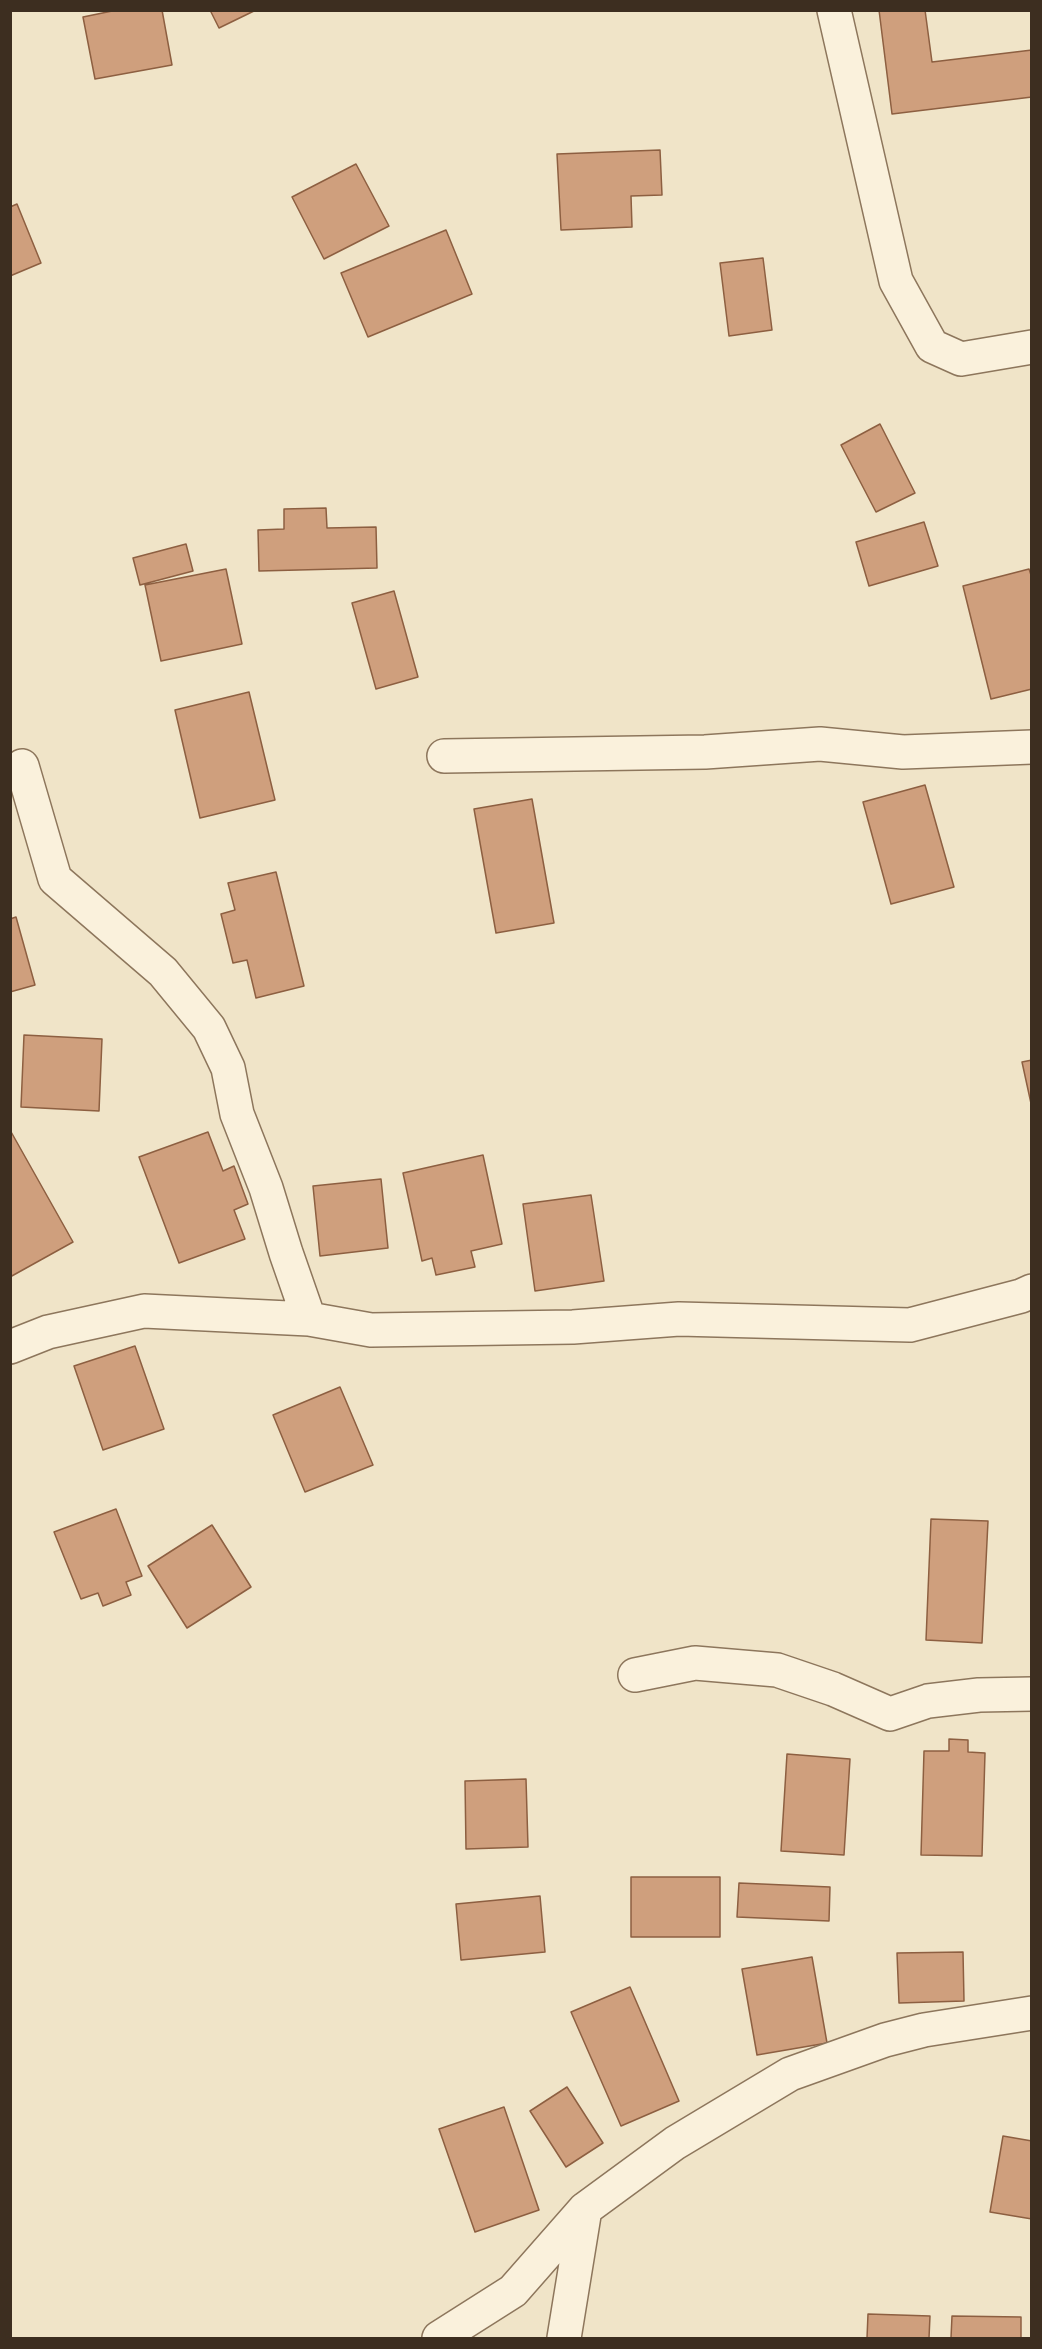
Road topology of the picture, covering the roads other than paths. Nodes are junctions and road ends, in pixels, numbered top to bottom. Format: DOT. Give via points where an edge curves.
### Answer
graph roads {
  1 [pos="834,10"];
  2 [pos="1032,346"];
  3 [pos="1032,747"];
  4 [pos="444,756"];
  5 [pos="22,766"];
  6 [pos="1032,1291"];
  7 [pos="309,1319"];
  8 [pos="10,1347"];
  9 [pos="635,1675"];
  10 [pos="1032,1694"];
  11 [pos="1032,2013"];
  12 [pos="585,2209"];
  13 [pos="439,2338"];
  14 [pos="564,2338"];
  1 -- 2 [label="street" via="896,281 932,346 962,359"];
  3 -- 4 [label="street" via="903,752 820,744 705,752"];
  5 -- 7 [label="street" via="55,879 163,972 209,1028 228,1068 237,1114"];
  6 -- 7 [label="street" via="910,1325 679,1319 573,1327 371,1330"];
  7 -- 8 [label="street" via="144,1311 48,1332"];
  9 -- 10 [label="street" via="695,1663 777,1670 890,1714 928,1701"];
  11 -- 12 [label="street" via="924,2030 790,2074 675,2143"];
  12 -- 13 [label="street" via="513,2291"];
  12 -- 14 [label="street"];
}
